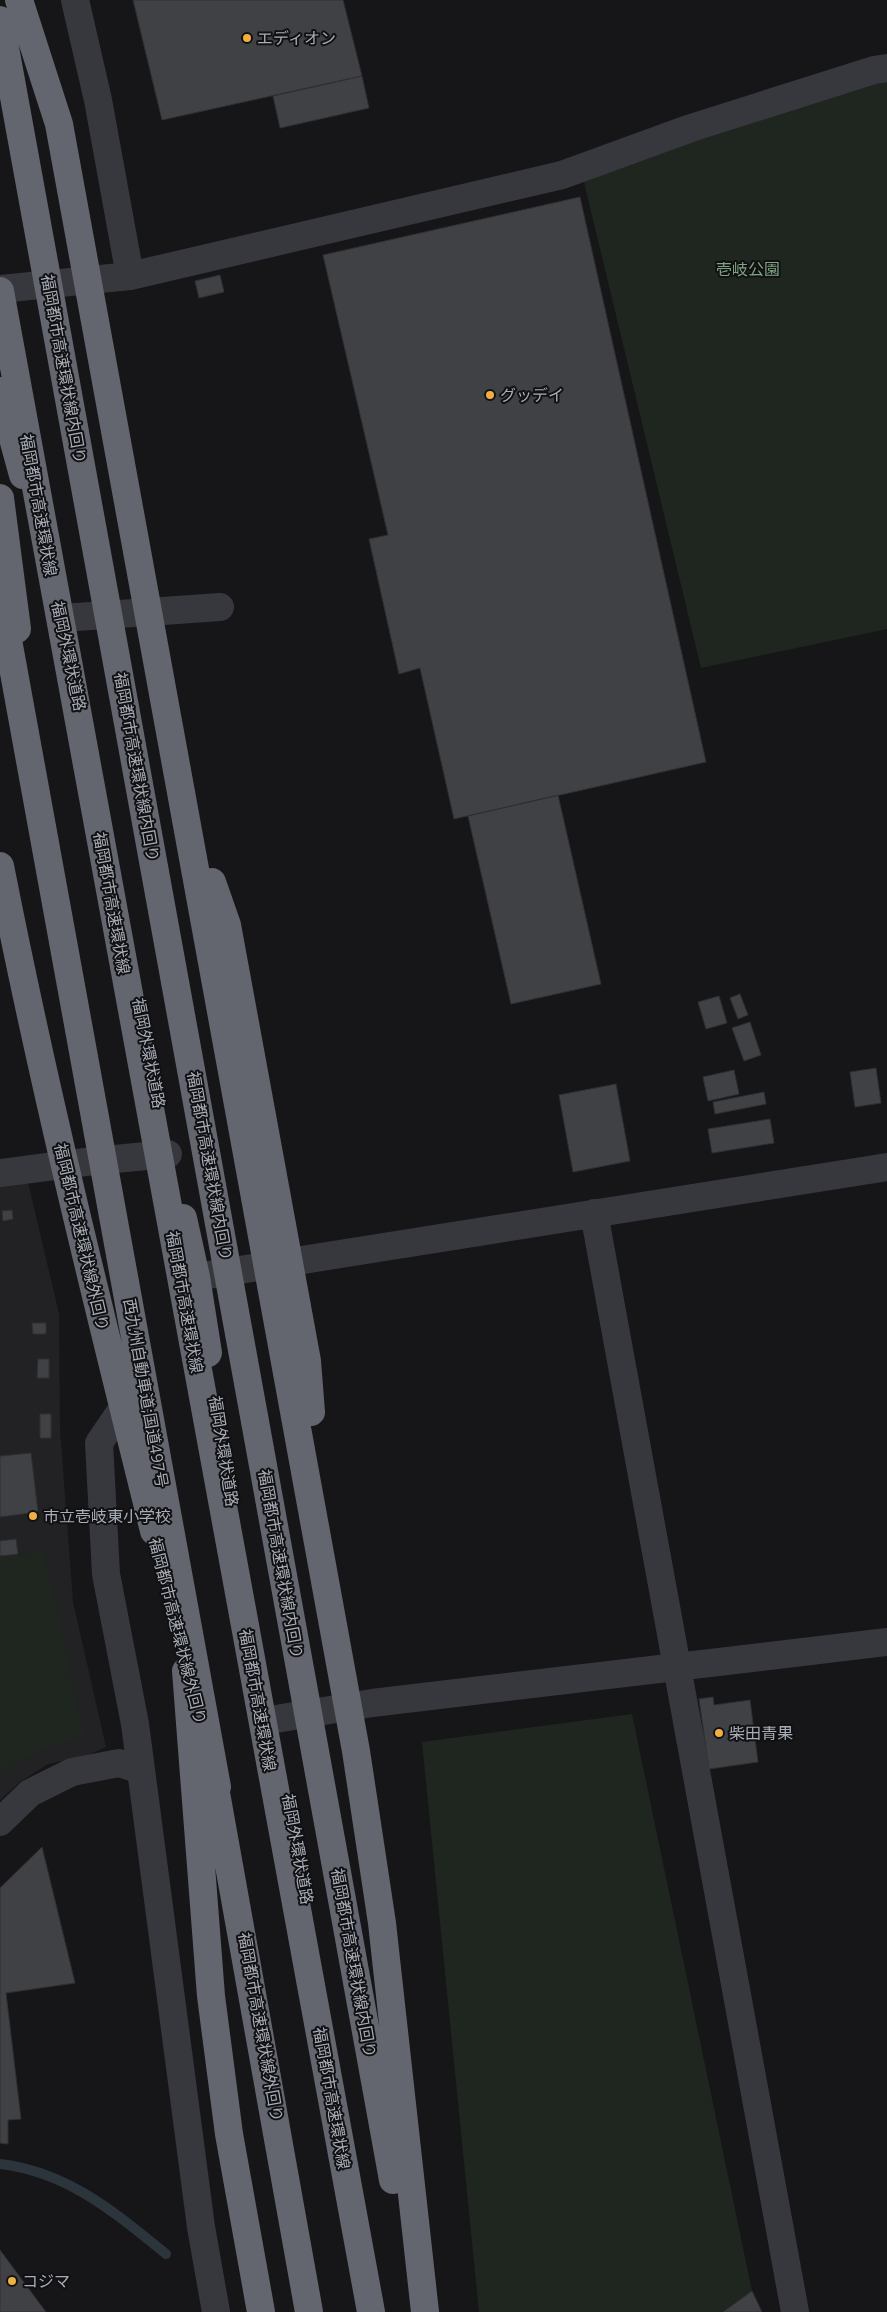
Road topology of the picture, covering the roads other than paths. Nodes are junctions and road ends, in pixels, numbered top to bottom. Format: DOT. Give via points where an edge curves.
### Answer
graph roads {
  1 [pos="19,0"];
  2 [pos="75,0"];
  3 [pos="0,20"];
  4 [pos="887,68"];
  5 [pos="130,276"];
  6 [pos="0,290"];
  7 [pos="0,391"];
  8 [pos="0,498"];
  9 [pos="0,596"];
  10 [pos="220,607"];
  11 [pos="62,618"];
  12 [pos="0,866"];
  13 [pos="168,1154"];
  14 [pos="93,1161"];
  15 [pos="887,1167"];
  16 [pos="0,1173"];
  17 [pos="594,1213"];
  18 [pos="196,1277"];
  19 [pos="139,1384"];
  20 [pos="180,1587"];
  21 [pos="887,1642"];
  22 [pos="676,1667"];
  23 [pos="276,1720"];
  24 [pos="141,1770"];
  25 [pos="217,1787"];
  26 [pos="0,1822"];
  27 [pos="216,2312"];
  28 [pos="261,2312"];
  29 [pos="309,2312"];
  30 [pos="314,2312"];
  31 [pos="371,2312"];
  32 [pos="378,2312"];
  33 [pos="418,2312"];
  34 [pos="425,2312"];
  35 [pos="795,2312"];
  1 -- 34 [label="highway, bridge" via="58,124 356,1751 382,1923"];
  2 -- 5 [label="street" via="98,100"];
  3 -- 33 [label="highway, 福岡都市高速環状線内回り, bridge"];
  4 -- 5 [label="street" via="691,128 562,175"];
  5 -- 6 [label="street"];
  6 -- 31 [label="highway, 福岡都市高速環状線, bridge"];
  7 -- 11 [label="highway, 福岡外環状道路"];
  8 -- 14 [label="highway" via="72,1046"];
  9 -- 25 [label="highway, 西九州自動車道;国道497号, bridge"];
  10 -- 11 [label="street"];
  11 -- 13 [label="highway, 福岡外環状道路"];
  12 -- 25 [label="highway, 福岡都市高速環状線外回り, bridge" via="77,1224"];
  13 -- 14 [label="street"];
  13 -- 18 [label="highway, 福岡外環状道路"];
  14 -- 16 [label="street"];
  14 -- 19 [label="highway"];
  15 -- 17 [label="street"];
  17 -- 18 [label="street"];
  17 -- 22 [label="street"];
  18 -- 23 [label="highway, 福岡外環状道路" via="235,1522"];
  19 -- 20 [label="highway"];
  19 -- 24 [label="street" via="99,1443 106,1574 136,1724"];
  20 -- 28 [label="highway" via="210,1996 229,2134"];
  20 -- 29 [label="highway"];
  21 -- 22 [label="street"];
  22 -- 23 [label="street" via="372,1703"];
  22 -- 35 [label="street"];
  23 -- 32 [label="highway, 福岡外環状道路"];
  24 -- 26 [label="street" via="119,1763 72,1772 30,1794"];
  24 -- 27 [label="street" via="201,2227"];
  25 -- 30 [label="highway, 福岡都市高速環状線外回り"];
}
